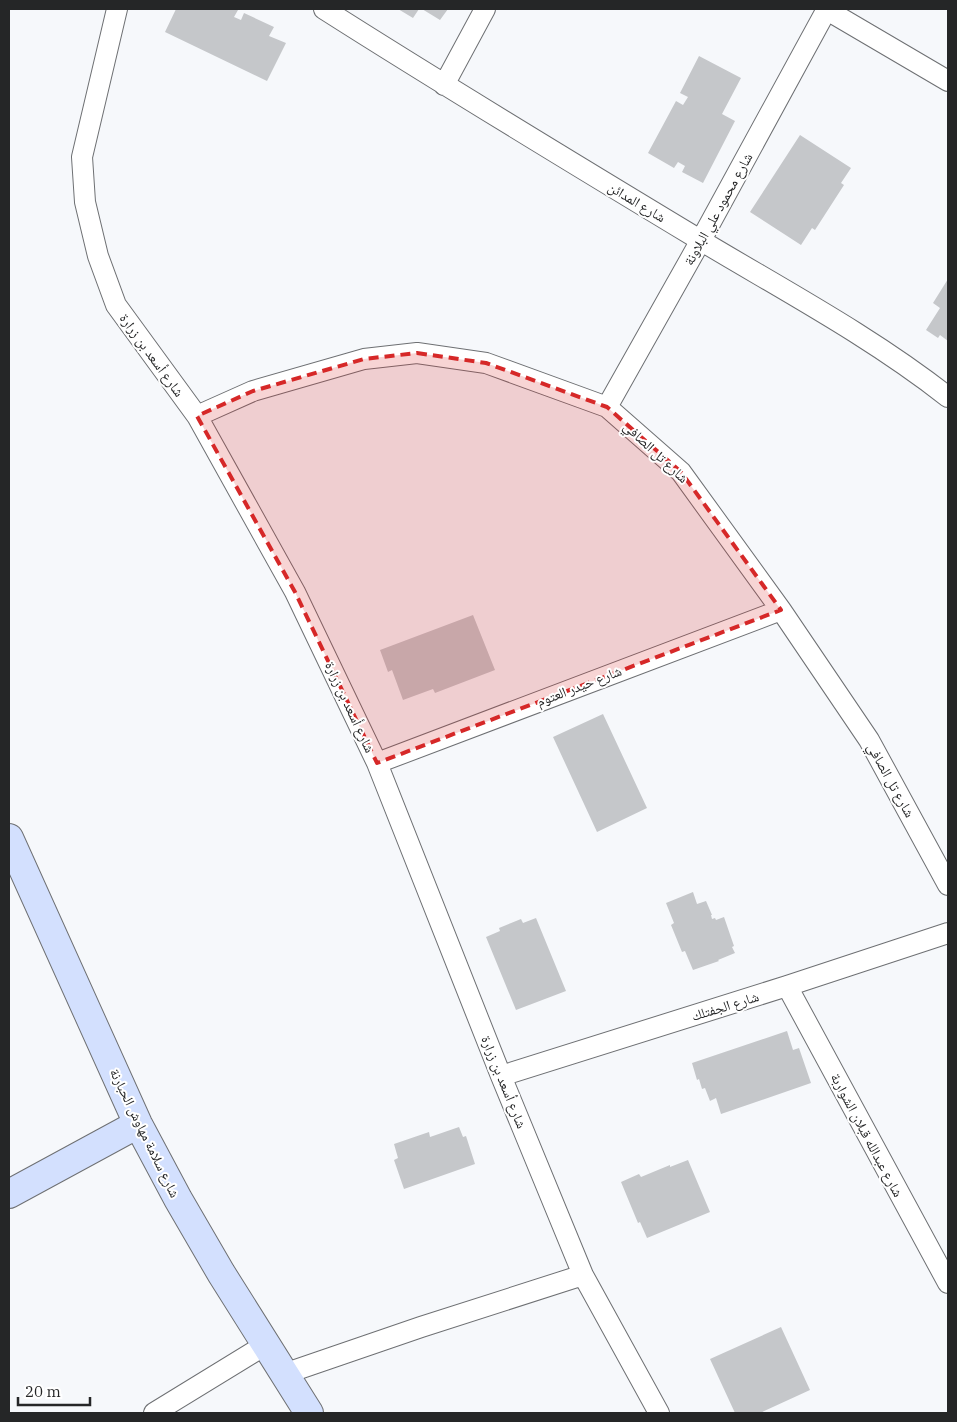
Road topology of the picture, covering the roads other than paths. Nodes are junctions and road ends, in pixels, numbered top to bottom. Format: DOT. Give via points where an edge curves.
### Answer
graph roads {
  1 [pos="117,9"];
  2 [pos="324,9"];
  3 [pos="485,9"];
  4 [pos="827,9"];
  5 [pos="948,81"];
  6 [pos="444,85"];
  7 [pos="701,240"];
  8 [pos="948,397"];
  9 [pos="607,407"];
  10 [pos="197,416"];
  11 [pos="781,610"];
  12 [pos="377,763"];
  13 [pos="9,838"];
  14 [pos="948,885"];
  15 [pos="948,933"];
  16 [pos="787,986"];
  17 [pos="501,1076"];
  18 [pos="138,1124"];
  19 [pos="9,1194"];
  20 [pos="583,1275"];
  21 [pos="948,1283"];
  22 [pos="266,1345"];
  23 [pos="284,1374"];
  24 [pos="154,1413"];
  25 [pos="309,1413"];
  26 [pos="658,1413"];
  1 -- 10 [label="street, شارع أسعد بن زرارة" via="82,157 85,202 98,256 116,305"];
  2 -- 6 [label="street, شارع المدائن"];
  3 -- 6 [label="street"];
  4 -- 5 [label="street"];
  4 -- 7 [label="street, شارع محمود علي البلاونة"];
  6 -- 7 [label="street, شارع المدائن"];
  7 -- 8 [label="street, شارع المدائن" via="856,332"];
  7 -- 9 [label="street, شارع محمود علي البلاونة"];
  9 -- 10 [label="street, شارع تل الصافي" via="486,363 418,353 364,359 253,391"];
  9 -- 11 [label="street, شارع تل الصافي" via="681,472"];
  10 -- 12 [label="street, شارع أسعد بن زرارة" via="295,592"];
  11 -- 12 [label="street, شارع حيدر العتوم"];
  11 -- 14 [label="street, شارع تل الصافي" via="870,740"];
  12 -- 17 [label="street, شارع أسعد بن زرارة"];
  13 -- 18 [label="street, شارع سلامة مهاوش الحبارنة"];
  15 -- 16 [label="street, شارع الجفتلك"];
  16 -- 17 [label="street, شارع الجفتلك"];
  16 -- 21 [label="street, شارع عبدالله قبلان الشواربة"];
  17 -- 20 [label="street, شارع أسعد بن زرارة"];
  18 -- 19 [label="street"];
  18 -- 22 [label="street, شارع سلامة مهاوش الحبارنة" via="182,1207"];
  20 -- 23 [label="street"];
  20 -- 26 [label="street, شارع أسعد بن زرارة"];
  22 -- 23 [label="street, شارع سلامة مهاوش الحبارنة"];
  22 -- 24 [label="street"];
  23 -- 25 [label="street, شارع سلامة مهاوش الحبارنة"];
}
